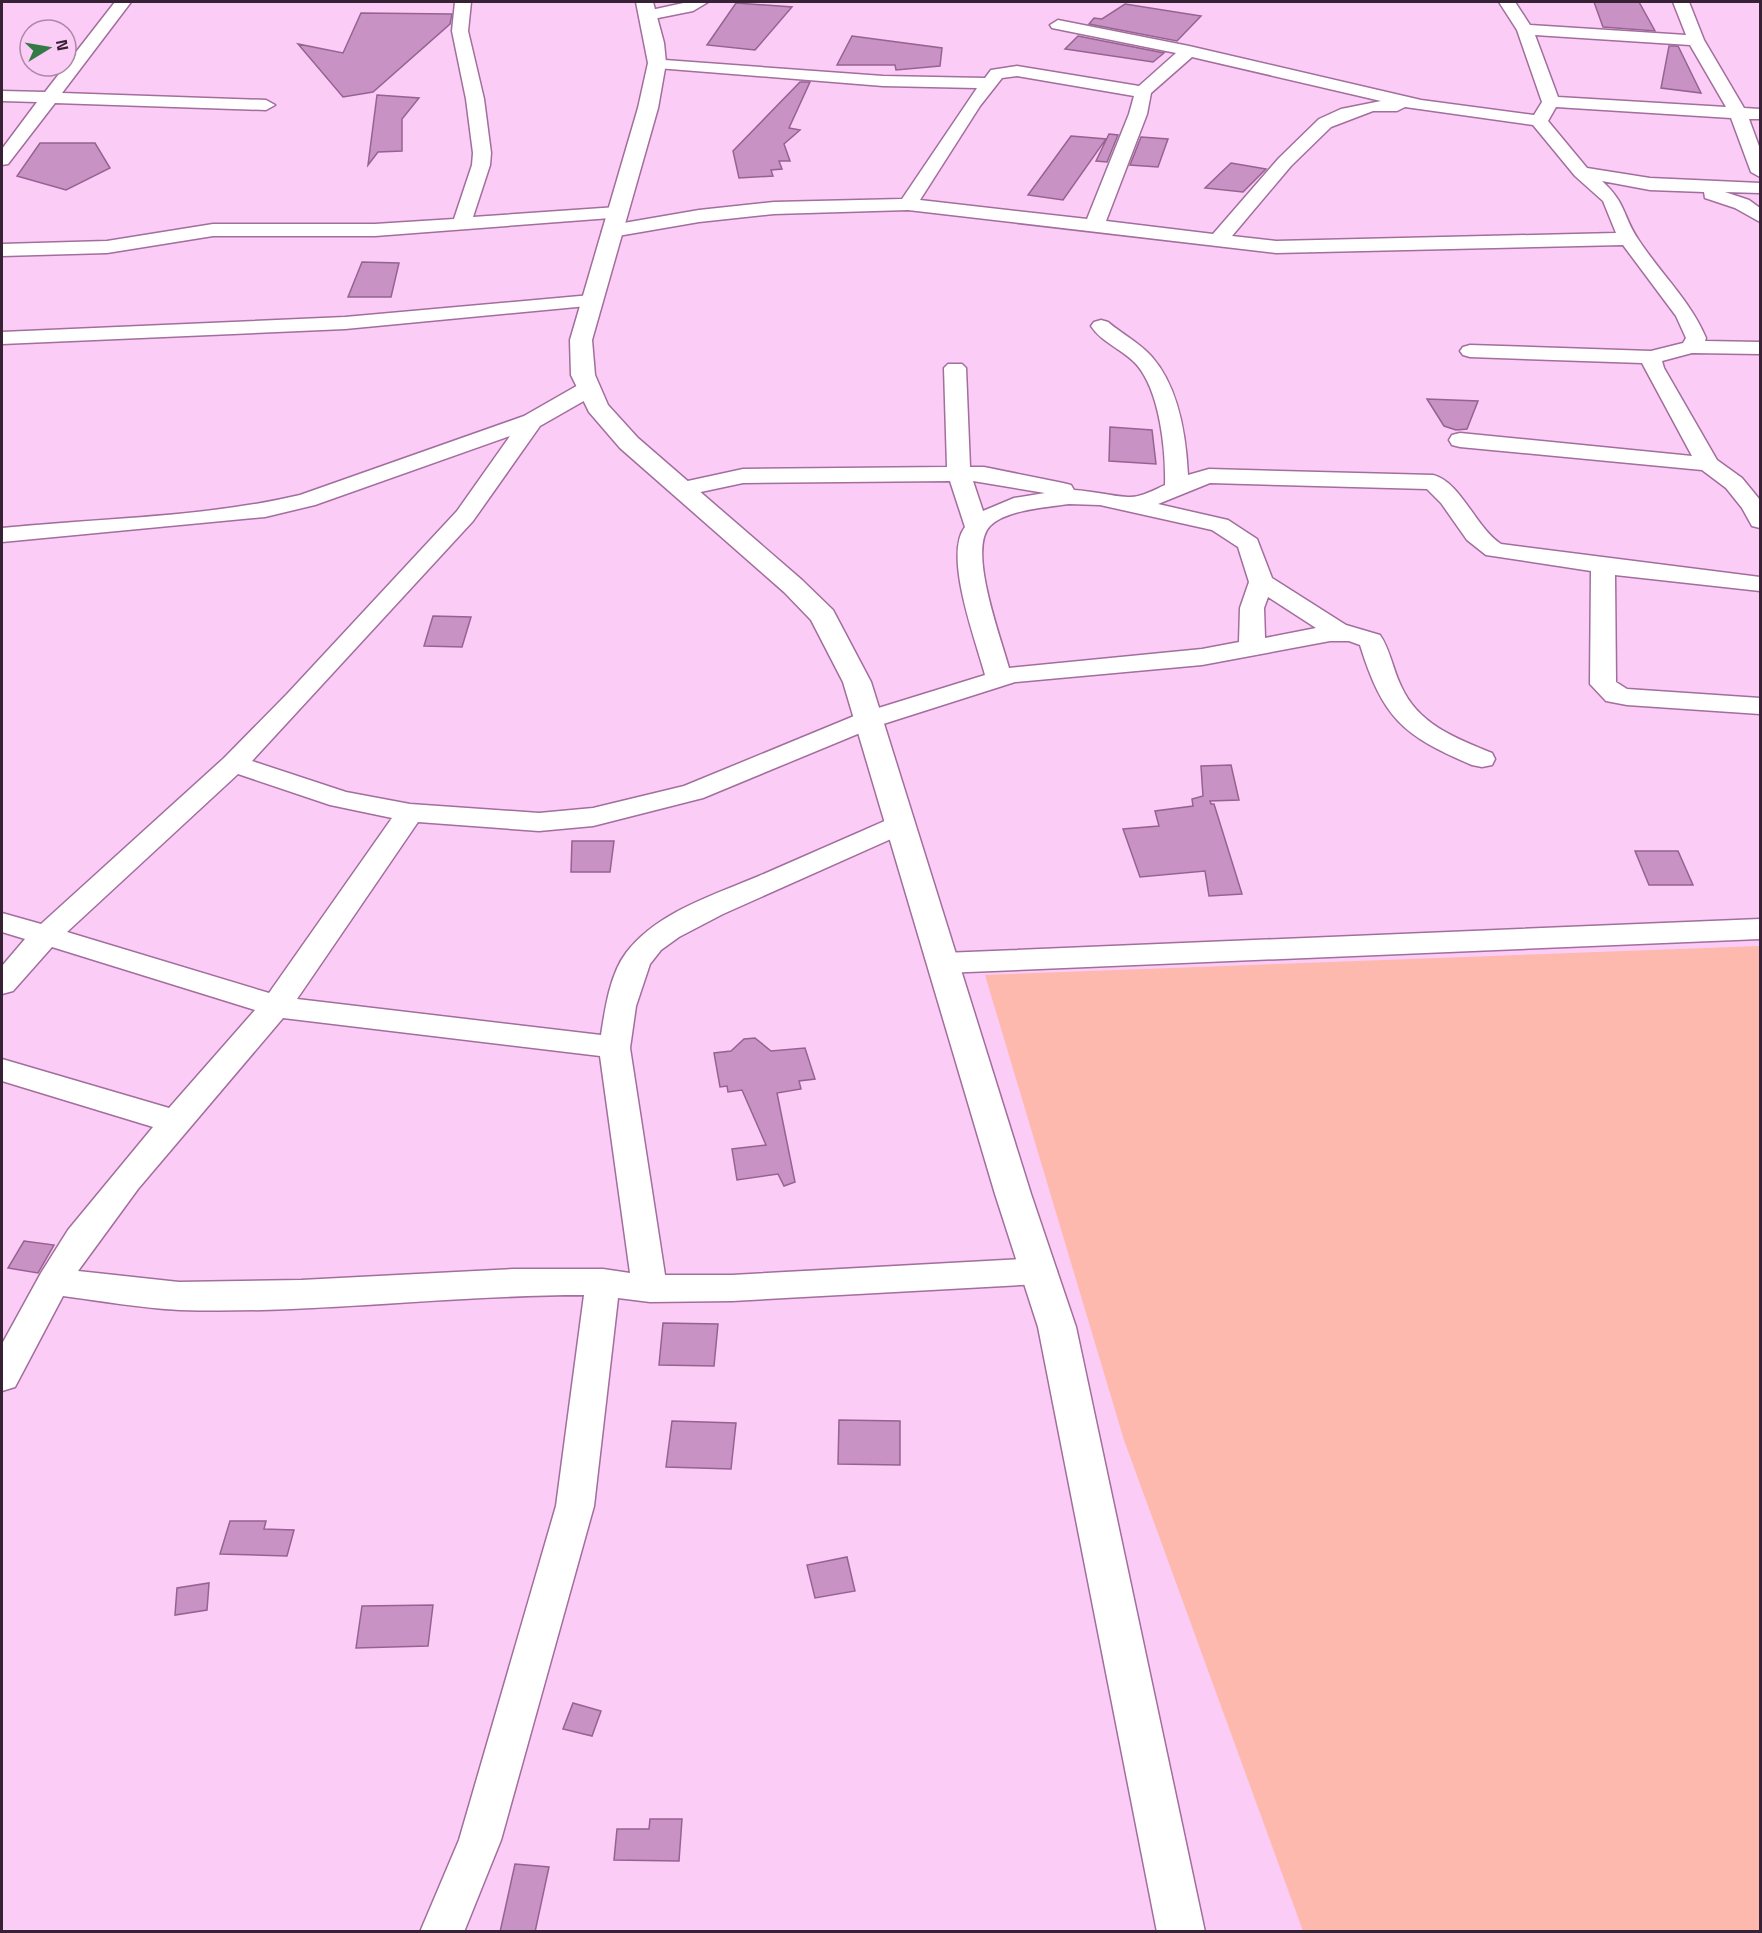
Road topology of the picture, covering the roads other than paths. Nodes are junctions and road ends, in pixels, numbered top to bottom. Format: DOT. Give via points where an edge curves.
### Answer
graph roads {
  1 [pos="123,2"];
  2 [pos="463,2"];
  3 [pos="700,2"];
  4 [pos="1507,2"];
  5 [pos="1681,2"];
  6 [pos="646,8"];
  7 [pos="1058,25"];
  8 [pos="1525,30"];
  9 [pos="1696,40"];
  10 [pos="1189,51"];
  11 [pos="657,63"];
  12 [pos="989,83"];
  13 [pos="1143,92"];
  14 [pos="2,96"];
  15 [pos="48,98"];
  16 [pos="1551,102"];
  17 [pos="266,105"];
  18 [pos="1421,105"];
  19 [pos="1738,112"];
  20 [pos="1761,114"];
  21 [pos="1539,121"];
  22 [pos="2,160"];
  23 [pos="1581,172"];
  24 [pos="1761,172"];
  25 [pos="1650,184"];
  26 [pos="1761,188"];
  27 [pos="908,204"];
  28 [pos="1761,216"];
  29 [pos="615,222"];
  30 [pos="1095,224"];
  31 [pos="461,225"];
  32 [pos="1628,238"];
  33 [pos="1217,241"];
  34 [pos="2,250"];
  35 [pos="591,301"];
  36 [pos="1101,326"];
  37 [pos="2,338"];
  38 [pos="1692,347"];
  39 [pos="1761,348"];
  40 [pos="1470,351"];
  41 [pos="1651,357"];
  42 [pos="955,368"];
  43 [pos="588,389"];
  44 [pos="532,421"];
  45 [pos="1460,440"];
  46 [pos="1708,464"];
  47 [pos="960,474"];
  48 [pos="1761,482"];
  49 [pos="1734,483"];
  50 [pos="1176,488"];
  51 [pos="682,489"];
  52 [pos="1100,498"];
  53 [pos="1131,504"];
  54 [pos="1761,521"];
  55 [pos="977,527"];
  56 [pos="2,535"];
  57 [pos="1603,566"];
  58 [pos="1262,582"];
  59 [pos="1761,584"];
  60 [pos="1341,633"];
  61 [pos="1252,648"];
  62 [pos="999,679"];
  63 [pos="1761,706"];
  64 [pos="868,720"];
  65 [pos="1482,759"];
  66 [pos="234,764"];
  67 [pos="410,813"];
  68 [pos="899,825"];
  69 [pos="2,922"];
  70 [pos="1761,929"];
  71 [pos="45,936"];
  72 [pos="943,963"];
  73 [pos="2,984"];
  74 [pos="276,1006"];
  75 [pos="614,1048"];
  76 [pos="2,1070"];
  77 [pos="176,1122"];
  78 [pos="1040,1270"];
  79 [pos="53,1282"];
  80 [pos="603,1282"];
  81 [pos="650,1289"];
  82 [pos="2,1377"];
  83 [pos="442,1932"];
  84 [pos="1181,1932"];
  1 -- 15 [label="street"];
  2 -- 31 [label="street" via="460,31 482,153"];
  3 -- 6 [label="street" via="687,8"];
  4 -- 8 [label="street"];
  5 -- 9 [label="street"];
  6 -- 11 [label="street"];
  7 -- 10 [label="street"];
  8 -- 9 [label="street"];
  8 -- 16 [label="street"];
  9 -- 19 [label="street"];
  10 -- 13 [label="street"];
  10 -- 18 [label="street"];
  11 -- 12 [label="street" via="873,80"];
  11 -- 29 [label="street"];
  12 -- 13 [label="street" via="997,74 1017,71"];
  12 -- 27 [label="street"];
  13 -- 30 [label="street"];
  14 -- 15 [label="street"];
  15 -- 17 [label="street"];
  15 -- 22 [label="street"];
  16 -- 19 [label="street"];
  16 -- 21 [label="street"];
  18 -- 21 [label="street"];
  18 -- 33 [label="street" via="1372,106 1325,123 1285,162"];
  19 -- 20 [label="street"];
  19 -- 24 [label="street"];
  21 -- 23 [label="street"];
  23 -- 25 [label="street"];
  23 -- 32 [label="street" via="1611,199"];
  25 -- 26 [label="street"];
  25 -- 28 [label="street" via="1705,191 1742,204"];
  27 -- 29 [label="street" via="762,209"];
  27 -- 30 [label="street"];
  29 -- 31 [label="street"];
  29 -- 35 [label="street"];
  30 -- 33 [label="street"];
  31 -- 34 [label="street" via="375,231 213,230 94,248"];
  32 -- 33 [label="street" via="1308,247"];
  32 -- 38 [label="street" via="1686,315 1696,338"];
  35 -- 37 [label="street" via="345,323"];
  35 -- 43 [label="street" via="581,340"];
  36 -- 50 [label="street" via="1145,361 1161,386 1178,466"];
  38 -- 39 [label="street"];
  38 -- 41 [label="street"];
  40 -- 41 [label="street"];
  41 -- 46 [label="street" via="1653,368"];
  42 -- 47 [label="street"];
  43 -- 44 [label="street"];
  43 -- 51 [label="street" via="612,426"];
  44 -- 56 [label="street" via="318,496 265,510"];
  44 -- 66 [label="street" via="465,516"];
  45 -- 46 [label="street"];
  46 -- 49 [label="street"];
  47 -- 51 [label="street" via="743,476"];
  47 -- 52 [label="street" via="984,474"];
  47 -- 55 [label="street"];
  48 -- 49 [label="street"];
  49 -- 54 [label="street"];
  50 -- 53 [label="street" via="1149,501"];
  50 -- 57 [label="street" via="1209,476 1433,482 1442,488 1484,545 1494,550"];
  51 -- 64 [label="street" via="823,616 857,682"];
  52 -- 53 [label="street"];
  52 -- 55 [label="street" via="1022,503 983,519"];
  53 -- 58 [label="street" via="1220,525 1249,544"];
  55 -- 62 [label="street" via="970,536 969,566"];
  57 -- 59 [label="street"];
  57 -- 63 [label="street" via="1603,684 1607,690 1627,697"];
  58 -- 60 [label="street"];
  58 -- 61 [label="street" via="1252,608"];
  60 -- 61 [label="street"];
  60 -- 65 [label="street" via="1371,640 1386,688 1408,720 1437,741"];
  61 -- 62 [label="street"];
  62 -- 64 [label="street"];
  64 -- 67 [label="street" via="693,792 638,808 539,822"];
  64 -- 68 [label="street"];
  66 -- 67 [label="street" via="340,799"];
  66 -- 71 [label="street"];
  67 -- 74 [label="street"];
  68 -- 72 [label="street"];
  68 -- 75 [label="street" via="712,907 651,943 636,961 621,1006"];
  69 -- 71 [label="street"];
  70 -- 72 [label="street"];
  71 -- 73 [label="street"];
  71 -- 74 [label="street"];
  72 -- 78 [label="street" via="1012,1194"];
  74 -- 75 [label="street" via="552,1037"];
  74 -- 77 [label="street"];
  75 -- 81 [label="street"];
  76 -- 77 [label="street"];
  77 -- 79 [label="street" via="80,1239"];
  78 -- 81 [label="street"];
  78 -- 84 [label="street" via="1057,1327"];
  79 -- 80 [label="street" via="179,1296"];
  79 -- 82 [label="street"];
  80 -- 81 [label="street"];
  80 -- 83 [label="street" via="575,1506 480,1840"];
}
